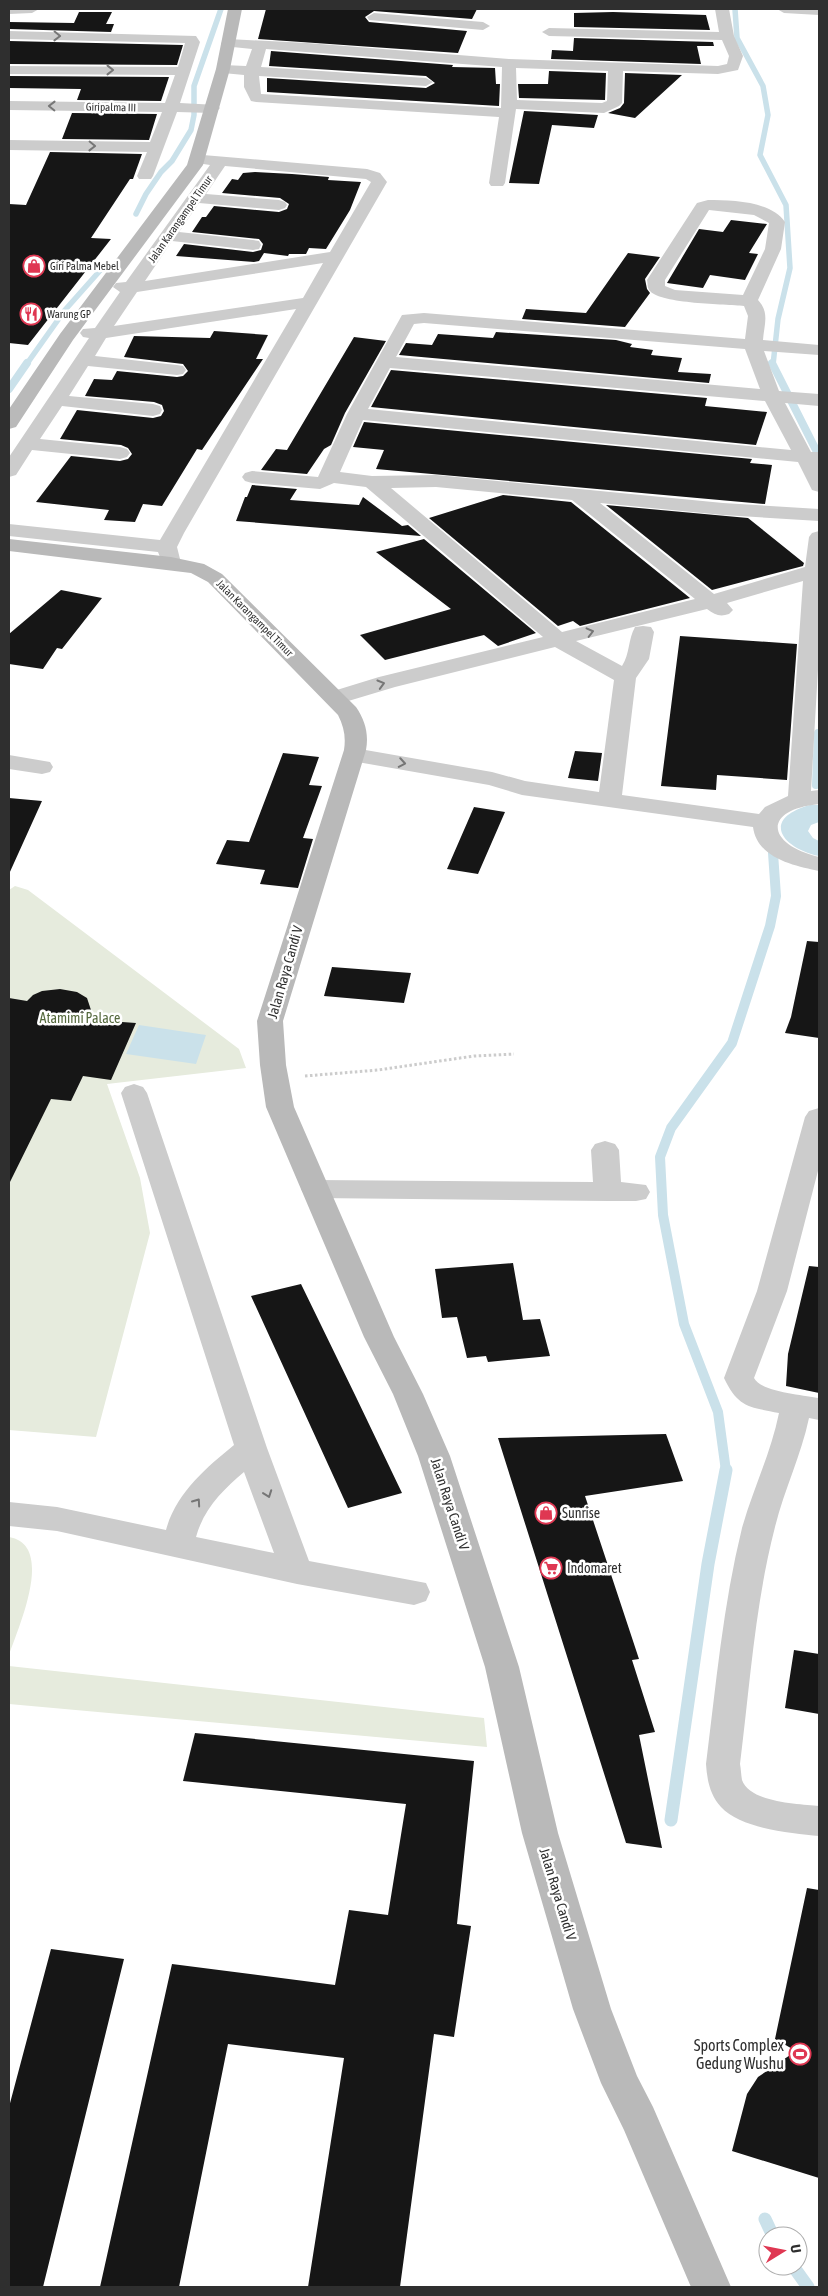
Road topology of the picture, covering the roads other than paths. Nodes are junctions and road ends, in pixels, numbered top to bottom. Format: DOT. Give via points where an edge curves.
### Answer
graph roads {
  1 [pos="32,9"];
  2 [pos="235,9"];
  3 [pos="713,9"];
  4 [pos="722,9"];
  5 [pos="784,9"];
  6 [pos="9,10"];
  7 [pos="819,10"];
  8 [pos="374,13"];
  9 [pos="554,16"];
  10 [pos="548,32"];
  11 [pos="9,35"];
  12 [pos="727,36"];
  13 [pos="228,43"];
  14 [pos="260,45"];
  15 [pos="360,51"];
  16 [pos="431,56"];
  17 [pos="465,59"];
  18 [pos="509,63"];
  19 [pos="536,64"];
  20 [pos="615,68"];
  21 [pos="223,69"];
  22 [pos="9,70"];
  23 [pos="251,70"];
  24 [pos="184,71"];
  25 [pos="426,82"];
  26 [pos="9,105"];
  27 [pos="178,108"];
  28 [pos="208,108"];
  29 [pos="425,108"];
  30 [pos="508,109"];
  31 [pos="9,145"];
  32 [pos="156,146"];
  33 [pos="197,160"];
  34 [pos="221,161"];
  35 [pos="145,176"];
  36 [pos="497,183"];
  37 [pos="196,198"];
  38 [pos="278,205"];
  39 [pos="169,236"];
  40 [pos="253,245"];
  41 [pos="335,256"];
  42 [pos="105,286"];
  43 [pos="131,288"];
  44 [pos="749,301"];
  45 [pos="308,302"];
  46 [pos="70,332"];
  47 [pos="100,334"];
  48 [pos="759,346"];
  49 [pos="819,350"];
  50 [pos="83,360"];
  51 [pos="386,362"];
  52 [pos="177,370"];
  53 [pos="776,396"];
  54 [pos="57,400"];
  55 [pos="819,400"];
  56 [pos="153,410"];
  57 [pos="356,414"];
  58 [pos="9,423"];
  59 [pos="27,444"];
  60 [pos="120,453"];
  61 [pos="813,458"];
  62 [pos="9,471"];
  63 [pos="328,476"];
  64 [pos="252,477"];
  65 [pos="372,482"];
  66 [pos="819,486"];
  67 [pos="578,496"];
  68 [pos="819,515"];
  69 [pos="9,530"];
  70 [pos="819,537"];
  71 [pos="9,545"];
  72 [pos="169,555"];
  73 [pos="815,579"];
  74 [pos="717,606"];
  75 [pos="643,632"];
  76 [pos="559,640"];
  77 [pos="577,652"];
  78 [pos="625,678"];
  79 [pos="811,712"];
  80 [pos="348,733"];
  81 [pos="9,762"];
  82 [pos="42,767"];
  83 [pos="809,798"];
  84 [pos="610,799"];
  85 [pos="766,822"];
  86 [pos="819,864"];
  87 [pos="134,1093"];
  88 [pos="819,1117"];
  89 [pos="605,1150"];
  90 [pos="315,1189"];
  91 [pos="608,1192"];
  92 [pos="636,1192"];
  93 [pos="807,1407"];
  94 [pos="251,1448"];
  95 [pos="9,1514"];
  96 [pos="178,1546"];
  97 [pos="297,1571"];
  98 [pos="414,1592"];
  99 [pos="819,1821"];
  100 [pos="711,2287"];
  1 -- 6 [label="street"];
  2 -- 13 [label="street, Jalan Karangampel Timur"];
  3 -- 4 [label="street"];
  4 -- 12 [label="street"];
  5 -- 7 [label="street"];
  8 -- 15 [label="street"];
  8 -- 17 [label="street" via="485,22"];
  9 -- 10 [label="street"];
  10 -- 12 [label="street"];
  10 -- 19 [label="street"];
  11 -- 24 [label="street, one-way" via="191,39 193,42"];
  12 -- 20 [label="street" via="736,56 733,67 718,70"];
  13 -- 14 [label="street"];
  13 -- 21 [label="street, Jalan Karangampel Timur"];
  14 -- 15 [label="street"];
  14 -- 23 [label="street"];
  15 -- 16 [label="street"];
  16 -- 17 [label="street"];
  16 -- 25 [label="street"];
  17 -- 18 [label="street"];
  18 -- 19 [label="street"];
  18 -- 30 [label="street"];
  19 -- 20 [label="street"];
  20 -- 30 [label="street" via="614,102 604,108"];
  21 -- 23 [label="street"];
  21 -- 28 [label="street, Jalan Karangampel Timur"];
  22 -- 24 [label="street, one-way"];
  23 -- 25 [label="street"];
  23 -- 29 [label="street" via="252,91 256,98"];
  24 -- 27 [label="street"];
  25 -- 29 [label="street"];
  27 -- 26 [label="street, Giripalma III, one-way"];
  27 -- 28 [label="street, Giripalma III"];
  27 -- 32 [label="street"];
  28 -- 33 [label="street, Jalan Karangampel Timur"];
  29 -- 30 [label="street"];
  30 -- 36 [label="street"];
  31 -- 32 [label="street, one-way"];
  32 -- 35 [label="street"];
  33 -- 34 [label="street, Jalan Karangampel Timur"];
  33 -- 42 [label="street, Jalan Karangampel Timur"];
  34 -- 37 [label="street, Jalan Karangampel Timur"];
  34 -- 41 [label="street" via="367,174 378,178 379,182"];
  37 -- 38 [label="street"];
  37 -- 39 [label="street, Jalan Karangampel Timur"];
  39 -- 40 [label="street"];
  39 -- 43 [label="street, Jalan Karangampel Timur"];
  41 -- 43 [label="street"];
  41 -- 45 [label="street"];
  42 -- 43 [label="street"];
  42 -- 46 [label="street, Jalan Karangampel Timur"];
  43 -- 47 [label="street, Jalan Karangampel Timur"];
  44 -- 44 [label="street" via="772,249 777,222 760,212 703,206 656,280 657,289 672,295"];
  44 -- 48 [label="street" via="754,304 758,315"];
  45 -- 47 [label="street"];
  45 -- 72 [label="street"];
  46 -- 47 [label="street"];
  46 -- 58 [label="street, Jalan Karangampel Timur"];
  47 -- 50 [label="street, Jalan Karangampel Timur"];
  48 -- 49 [label="street"];
  48 -- 51 [label="street" via="415,317 408,319"];
  48 -- 53 [label="street"];
  50 -- 52 [label="street"];
  50 -- 54 [label="street, Jalan Karangampel Timur"];
  51 -- 53 [label="street"];
  51 -- 57 [label="street"];
  53 -- 55 [label="street"];
  53 -- 61 [label="street"];
  54 -- 56 [label="street"];
  54 -- 59 [label="street, Jalan Karangampel Timur"];
  57 -- 61 [label="street"];
  57 -- 63 [label="street"];
  59 -- 60 [label="street"];
  59 -- 62 [label="street, Jalan Karangampel Timur"];
  61 -- 66 [label="street"];
  63 -- 64 [label="street" via="320,483"];
  63 -- 65 [label="street"];
  65 -- 67 [label="street" via="436,481"];
  65 -- 76 [label="street"];
  67 -- 68 [label="street"];
  67 -- 74 [label="street"];
  69 -- 72 [label="street"];
  70 -- 73 [label="street"];
  71 -- 72 [label="street, Jalan Karangampel Timur"];
  72 -- 80 [label="street, Jalan Karangampel Timur" via="214,578"];
  73 -- 74 [label="street" via="773,596"];
  73 -- 79 [label="street"];
  74 -- 75 [label="street"];
  76 -- 74 [label="street, one-way"];
  75 -- 77 [label="street"];
  75 -- 78 [label="street" via="638,659"];
  76 -- 77 [label="street"];
  80 -- 76 [label="street, one-way" via="387,682"];
  77 -- 78 [label="street"];
  77 -- 80 [label="street"];
  78 -- 84 [label="street"];
  79 -- 83 [label="street"];
  80 -- 84 [label="street" via="490,791 522,788"];
  80 -- 90 [label="street, Jalan Raya Candi V" via="270,1021 280,1107"];
  81 -- 82 [label="street"];
  83 -- 85 [label="street" via="783,804 772,812"];
  84 -- 85 [label="street"];
  85 -- 86 [label="street" via="770,840 778,848 790,856"];
  87 -- 94 [label="street"];
  88 -- 93 [label="street" via="772,1291 739,1378 745,1390 760,1398"];
  89 -- 91 [label="street"];
  90 -- 91 [label="street"];
  90 -- 100 [label="street, Jalan Raya Candi V" via="434,1456 502,1667 540,1833 592,2009 620,2083"];
  91 -- 92 [label="street"];
  93 -- 99 [label="street" via="789,1439 760,1526 745,1588 723,1764 727,1788 740,1802 767,1815"];
  96 -- 94 [label="street, one-way" via="185,1519 208,1486"];
  94 -- 97 [label="street, one-way"];
  95 -- 96 [label="street" via="57,1519"];
  96 -- 97 [label="street"];
  97 -- 98 [label="street"];
}
